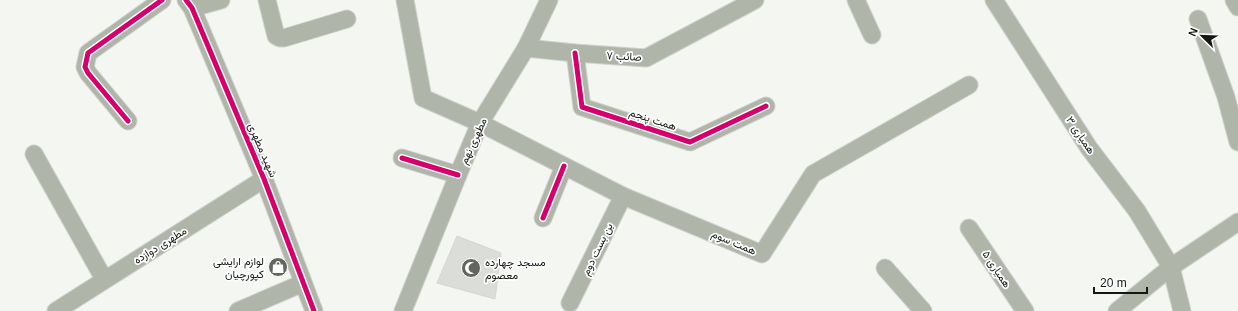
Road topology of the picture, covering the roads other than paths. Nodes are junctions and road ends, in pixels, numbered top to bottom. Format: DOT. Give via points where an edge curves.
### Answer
graph roads {
  1 [pos="162,0"];
  2 [pos="221,0"];
  3 [pos="267,0"];
  4 [pos="405,0"];
  5 [pos="549,0"];
  6 [pos="755,0"];
  7 [pos="856,0"];
  8 [pos="994,0"];
  9 [pos="1234,0"];
  10 [pos="189,4"];
  11 [pos="1238,7"];
  12 [pos="347,19"];
  13 [pos="1198,19"];
  14 [pos="872,35"];
  15 [pos="526,48"];
  16 [pos="575,53"];
  17 [pos="969,85"];
  18 [pos="766,106"];
  19 [pos="128,121"];
  20 [pos="480,123"];
  21 [pos="1238,142"];
  22 [pos="34,154"];
  23 [pos="402,158"];
  24 [pos="564,166"];
  25 [pos="458,175"];
  26 [pos="264,180"];
  27 [pos="623,196"];
  28 [pos="543,218"];
  29 [pos="1238,222"];
  30 [pos="969,228"];
  31 [pos="1171,267"];
  32 [pos="885,268"];
  33 [pos="104,279"];
  34 [pos="303,283"];
  35 [pos="570,303"];
  36 [pos="56,311"];
  37 [pos="238,311"];
  38 [pos="314,311"];
  39 [pos="403,311"];
  40 [pos="922,311"];
  41 [pos="1025,311"];
  42 [pos="1117,311"];
  43 [pos="1182,311"];
  1 -- 19 [label="street" via="88,53 85,67 88,73"];
  2 -- 10 [label="street"];
  3 -- 12 [label="street" via="276,36 280,38"];
  4 -- 20 [label="street, همت سوم" via="423,98"];
  5 -- 15 [label="street, مطهری نهم"];
  6 -- 16 [label="street, صائب ۷" via="646,58"];
  7 -- 14 [label="street"];
  8 -- 31 [label="street, همیاری ۳" via="1089,148 1137,211"];
  9 -- 11 [label="street"];
  10 -- 26 [label="street, شهید مطهری"];
  13 -- 21 [label="street" via="1226,97"];
  15 -- 16 [label="street, صائب ۷"];
  15 -- 20 [label="street, مطهری نهم"];
  16 -- 18 [label="street, همت پنجم" via="582,107 690,142"];
  17 -- 27 [label="street, همت سوم" via="813,174 762,254"];
  20 -- 24 [label="street, همت سوم"];
  20 -- 25 [label="street, مطهری نهم"];
  22 -- 33 [label="street"];
  23 -- 25 [label="street"];
  24 -- 27 [label="street, همت سوم"];
  24 -- 28 [label="street"];
  25 -- 39 [label="street, مطهری نهم"];
  26 -- 33 [label="street, مطهری دوازده"];
  26 -- 34 [label="street, شهید مطهری"];
  27 -- 35 [label="street, بن بست دوم"];
  29 -- 31 [label="street"];
  30 -- 41 [label="street, همیاری ۵"];
  31 -- 42 [label="street"];
  31 -- 43 [label="street, همیاری ۳"];
  32 -- 40 [label="street"];
  33 -- 36 [label="street, مطهری دوازده"];
  34 -- 37 [label="street"];
  34 -- 38 [label="street, شهید مطهری"];
}
